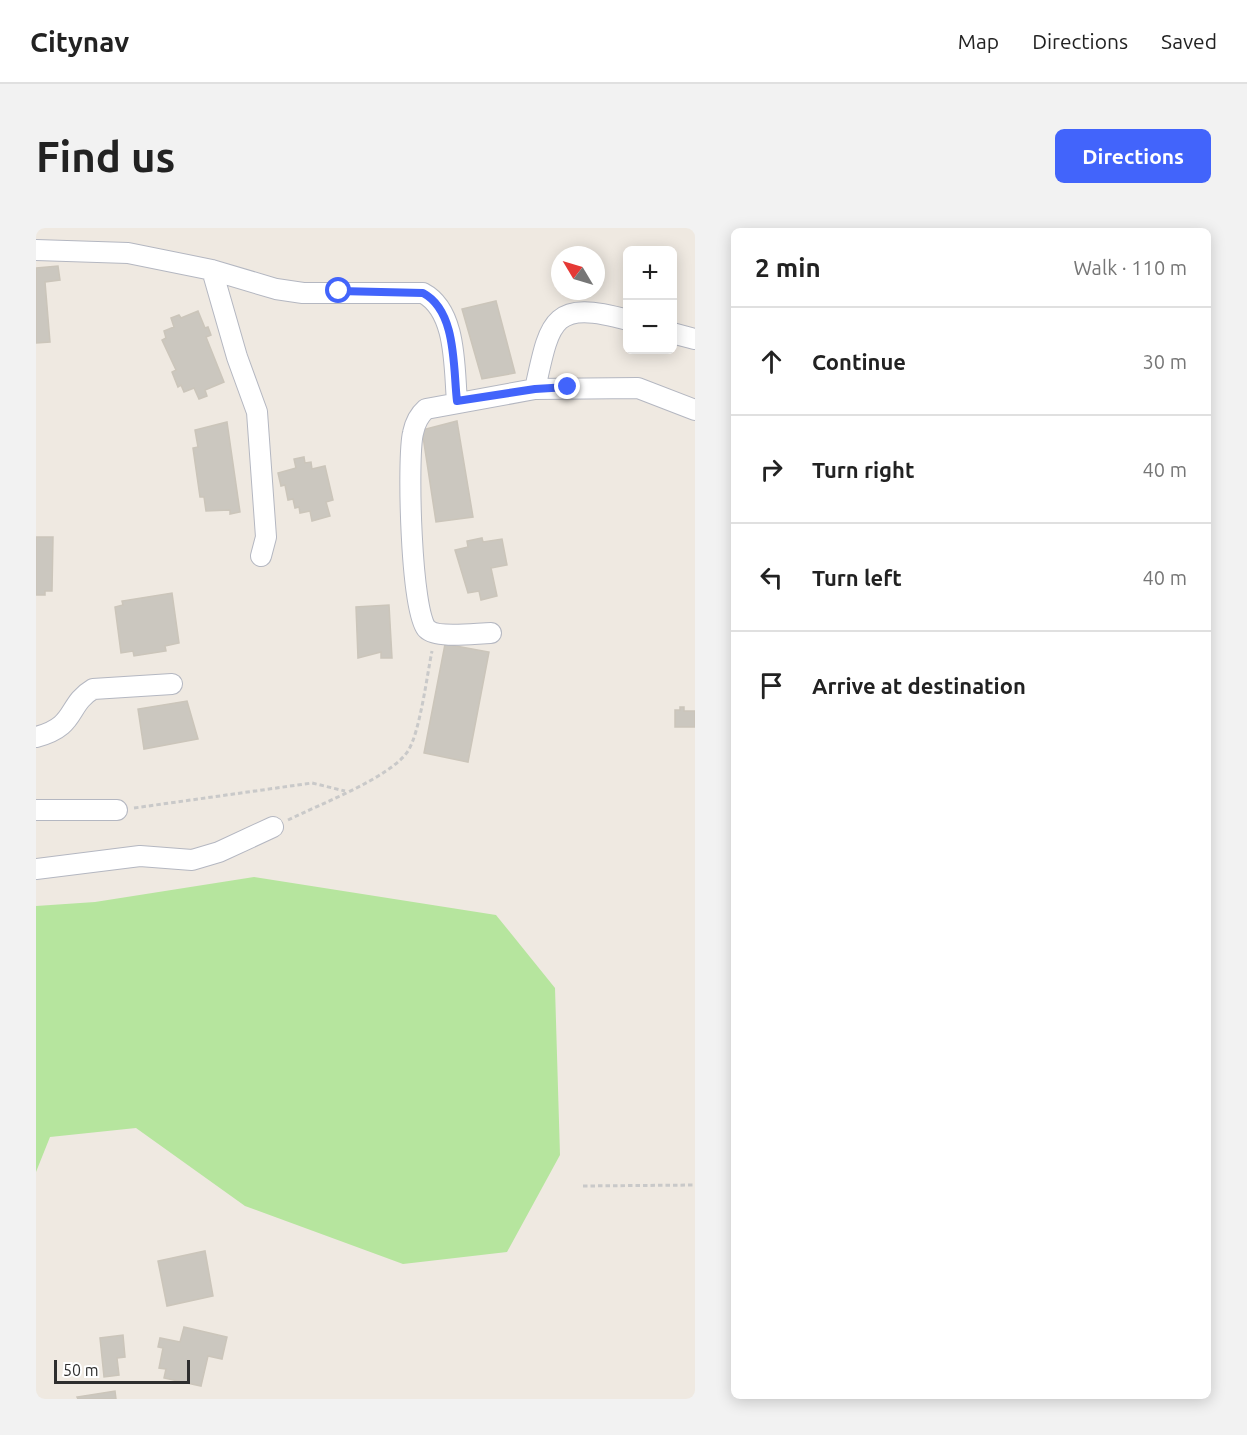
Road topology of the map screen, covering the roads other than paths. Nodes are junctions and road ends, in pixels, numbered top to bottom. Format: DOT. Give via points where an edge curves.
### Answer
graph roads {
  1 [pos="36,250"];
  2 [pos="212,270"];
  3 [pos="623,319"];
  4 [pos="677,334"];
  5 [pos="695,339"];
  6 [pos="535,389"];
  7 [pos="457,401"];
  8 [pos="695,410"];
  9 [pos="261,556"];
  10 [pos="491,633"];
  11 [pos="172,684"];
  12 [pos="36,738"];
  13 [pos="36,810"];
  14 [pos="117,810"];
  15 [pos="273,827"];
  16 [pos="36,869"];
  1 -- 2 [label="street" via="128,253"];
  2 -- 7 [label="street" via="303,293 386,291 423,293 433,298 450,336"];
  2 -- 9 [label="street" via="257,412 266,537"];
  3 -- 6 [label="street" via="594,311 562,316 553,326"];
  4 -- 5 [label="street"];
  6 -- 7 [label="street"];
  6 -- 8 [label="street" via="638,388"];
  7 -- 10 [label="street" via="421,413 411,441 413,557 419,617 435,634"];
  11 -- 12 [label="street" via="93,688 84,694 62,727"];
  13 -- 14 [label="street"];
  15 -- 16 [label="street" via="192,860 140,856"];
}
